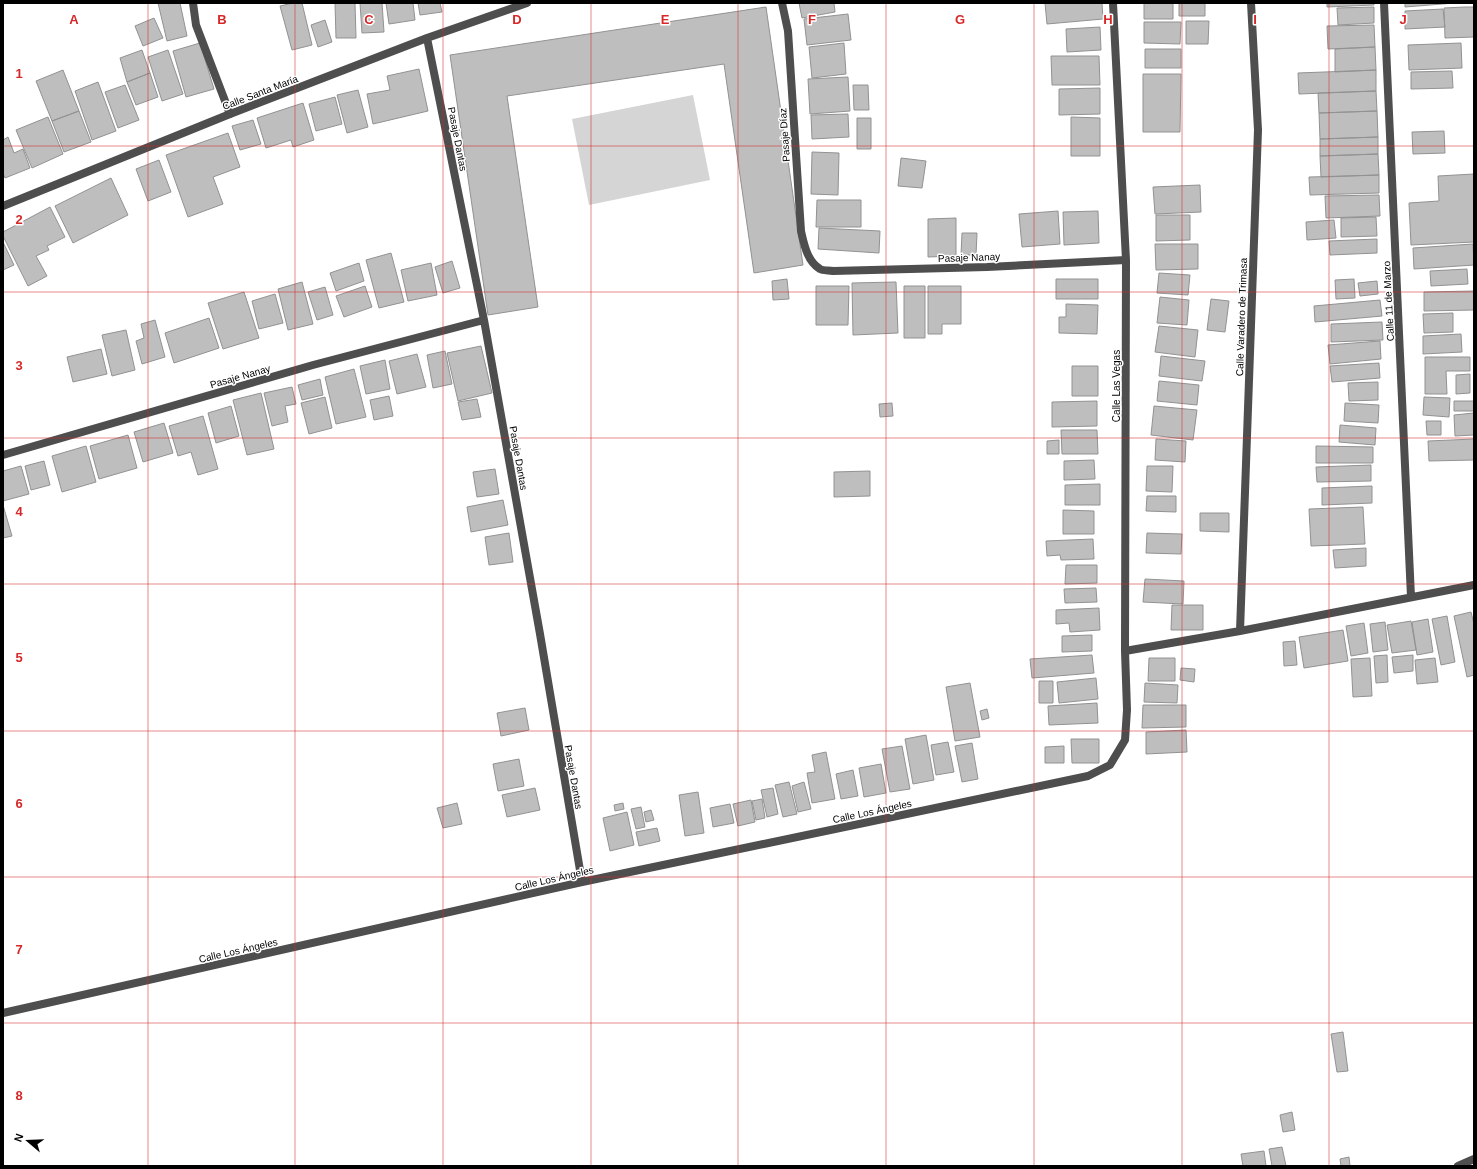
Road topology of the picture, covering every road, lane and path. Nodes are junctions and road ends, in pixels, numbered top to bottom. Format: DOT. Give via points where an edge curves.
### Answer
graph roads {
  1 [pos="193,3"];
  2 [pos="527,3"];
  3 [pos="782,3"];
  4 [pos="1113,3"];
  5 [pos="1251,3"];
  6 [pos="1384,3"];
  7 [pos="428,38"];
  8 [pos="230,114"];
  9 [pos="3,206"];
  10 [pos="1126,260"];
  11 [pos="814,264"];
  12 [pos="484,320"];
  13 [pos="3,455"];
  14 [pos="1474,585"];
  15 [pos="1411,598"];
  16 [pos="1240,631"];
  17 [pos="1125,651"];
  18 [pos="1110,765"];
  19 [pos="582,882"];
  20 [pos="3,1013"];
  21 [pos="1474,1159"];
  22 [pos="1458,1166"];
  1 -- 8 [label="street" via="196,25"];
  2 -- 7 [label="street, Calle Santa María"];
  3 -- 11 [label="street, Pasaje Díaz" via="788,31 800,231 805,248"];
  4 -- 10 [label="street, Calle Las Vegas"];
  5 -- 16 [label="street, Calle Varadero de Trimasa" via="1258,130"];
  6 -- 15 [label="street, Calle 11 de Marzo"];
  7 -- 8 [label="street, Calle Santa María"];
  7 -- 12 [label="street, Pasaje Dantas"];
  8 -- 9 [label="street, Calle Santa María"];
  10 -- 11 [label="street, Pasaje Nanay" via="833,271 821,270"];
  10 -- 17 [label="street, Calle Las Vegas"];
  12 -- 13 [label="street, Pasaje Nanay" via="313,365"];
  12 -- 19 [label="street, Pasaje Dantas"];
  14 -- 15 [label="street"];
  15 -- 16 [label="street"];
  16 -- 17 [label="street"];
  17 -- 18 [label="street, Calle Las Vegas" via="1127,710 1124,740"];
  18 -- 19 [label="street, Calle Los Ángeles" via="1088,776"];
  19 -- 20 [label="street, Calle Los Ángeles"];
  21 -- 22 [label="street"];
}
